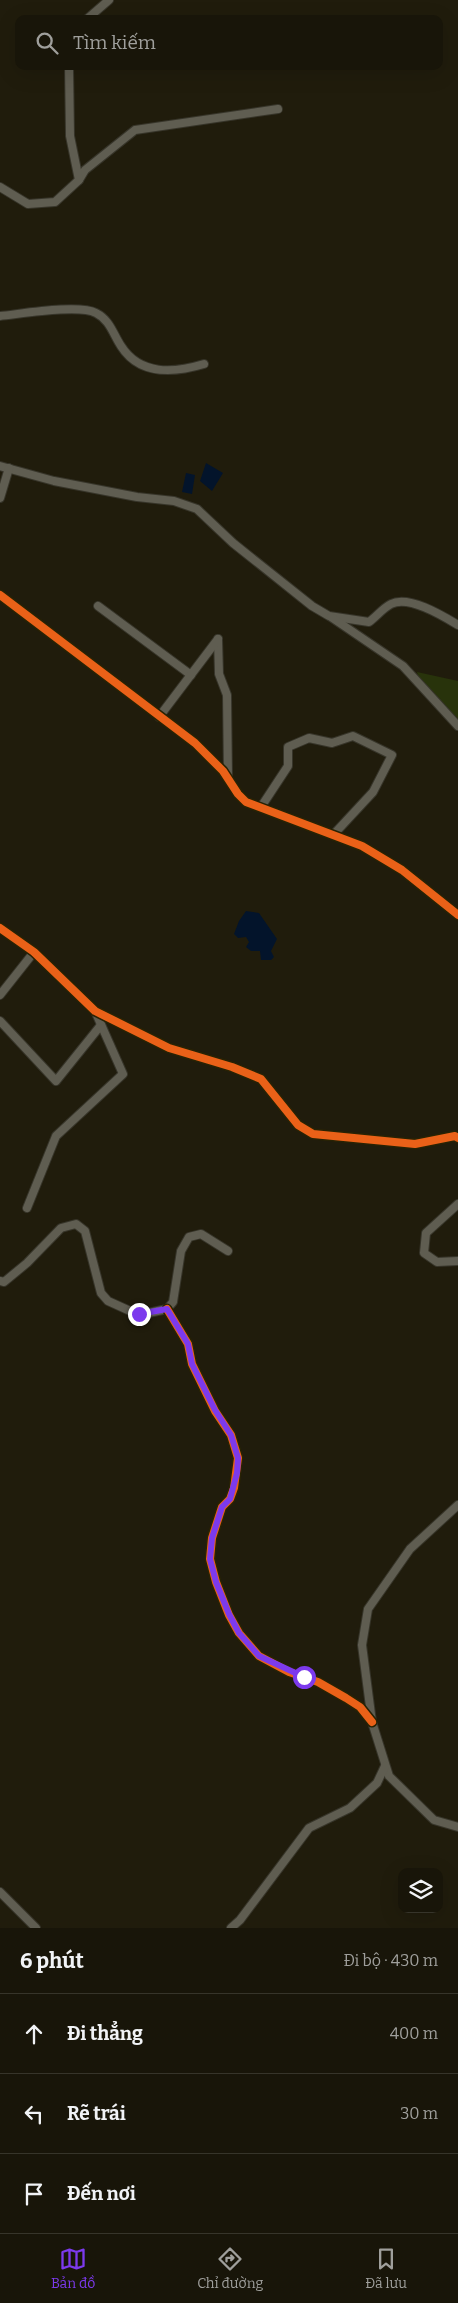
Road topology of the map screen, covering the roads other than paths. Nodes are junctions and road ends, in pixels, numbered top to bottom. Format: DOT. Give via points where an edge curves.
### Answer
graph roads {
  1 [pos="108,0"];
  2 [pos="91,15"];
  3 [pos="70,70"];
  4 [pos="278,109"];
  5 [pos="79,180"];
  6 [pos="0,187"];
  7 [pos="0,316"];
  8 [pos="204,364"];
  9 [pos="0,466"];
  10 [pos="8,468"];
  11 [pos="0,498"];
  12 [pos="0,595"];
  13 [pos="98,606"];
  14 [pos="329,616"];
  15 [pos="458,625"];
  16 [pos="191,675"];
  17 [pos="159,718"];
  18 [pos="458,726"];
  19 [pos="228,779"];
  20 [pos="261,807"];
  21 [pos="334,834"];
  22 [pos="458,915"];
  23 [pos="0,928"];
  24 [pos="34,952"];
  25 [pos="0,995"];
  26 [pos="95,1011"];
  27 [pos="0,1021"];
  28 [pos="101,1025"];
  29 [pos="458,1138"];
  30 [pos="458,1204"];
  31 [pos="28,1208"];
  32 [pos="228,1250"];
  33 [pos="458,1261"];
  34 [pos="0,1281"];
  35 [pos="167,1309"];
  36 [pos="458,1504"];
  37 [pos="372,1722"];
  38 [pos="385,1766"];
  39 [pos="458,1828"];
  40 [pos="0,1892"];
  41 [pos="36,1928"];
  42 [pos="231,1928"];
  1 -- 2 [label="street"];
  3 -- 5 [label="street" via="70,136"];
  4 -- 5 [label="street" via="135,130 85,170"];
  5 -- 6 [label="street" via="55,202 28,204"];
  7 -- 8 [label="street" via="79,309 95,312 107,321 121,347 149,369 166,371"];
  9 -- 10 [label="street"];
  10 -- 11 [label="street"];
  10 -- 14 [label="street" via="137,498 174,501 197,510 233,543"];
  12 -- 17 [label="street"];
  13 -- 16 [label="street"];
  14 -- 15 [label="street" via="369,622 391,604 400,602 430,608"];
  14 -- 18 [label="street" via="403,666"];
  16 -- 17 [label="street"];
  16 -- 19 [label="street" via="218,639 219,674 227,695"];
  17 -- 19 [label="street" via="212,758"];
  19 -- 20 [label="street" via="246,802"];
  20 -- 21 [label="street"];
  20 -- 21 [label="street" via="288,766 288,747 308,738 332,743 353,736 392,755 373,792"];
  21 -- 22 [label="street" via="383,858"];
  23 -- 24 [label="street"];
  24 -- 25 [label="street"];
  24 -- 26 [label="street"];
  26 -- 28 [label="street"];
  26 -- 29 [label="street" via="169,1048 260,1079 298,1125 313,1134 416,1144"];
  27 -- 28 [label="street" via="56,1081"];
  28 -- 31 [label="street" via="123,1074 56,1136"];
  30 -- 33 [label="street" via="426,1233 424,1253 437,1262"];
  32 -- 35 [label="street" via="202,1234 189,1237 181,1251 173,1302"];
  34 -- 35 [label="street" via="4,1282 27,1263 61,1228 76,1224 85,1231 101,1293 108,1301 139,1314"];
  35 -- 37 [label="street" via="188,1344 192,1364 231,1435 238,1458 234,1488 222,1507 212,1538 210,1559 229,1614 239,1633 259,1656 346,1698 360,1707"];
  36 -- 37 [label="street" via="410,1549 368,1609 362,1645"];
  37 -- 38 [label="street"];
  38 -- 39 [label="street" via="389,1776 434,1820"];
  38 -- 42 [label="street" via="377,1783 350,1808 309,1828"];
  40 -- 41 [label="street"];
}
